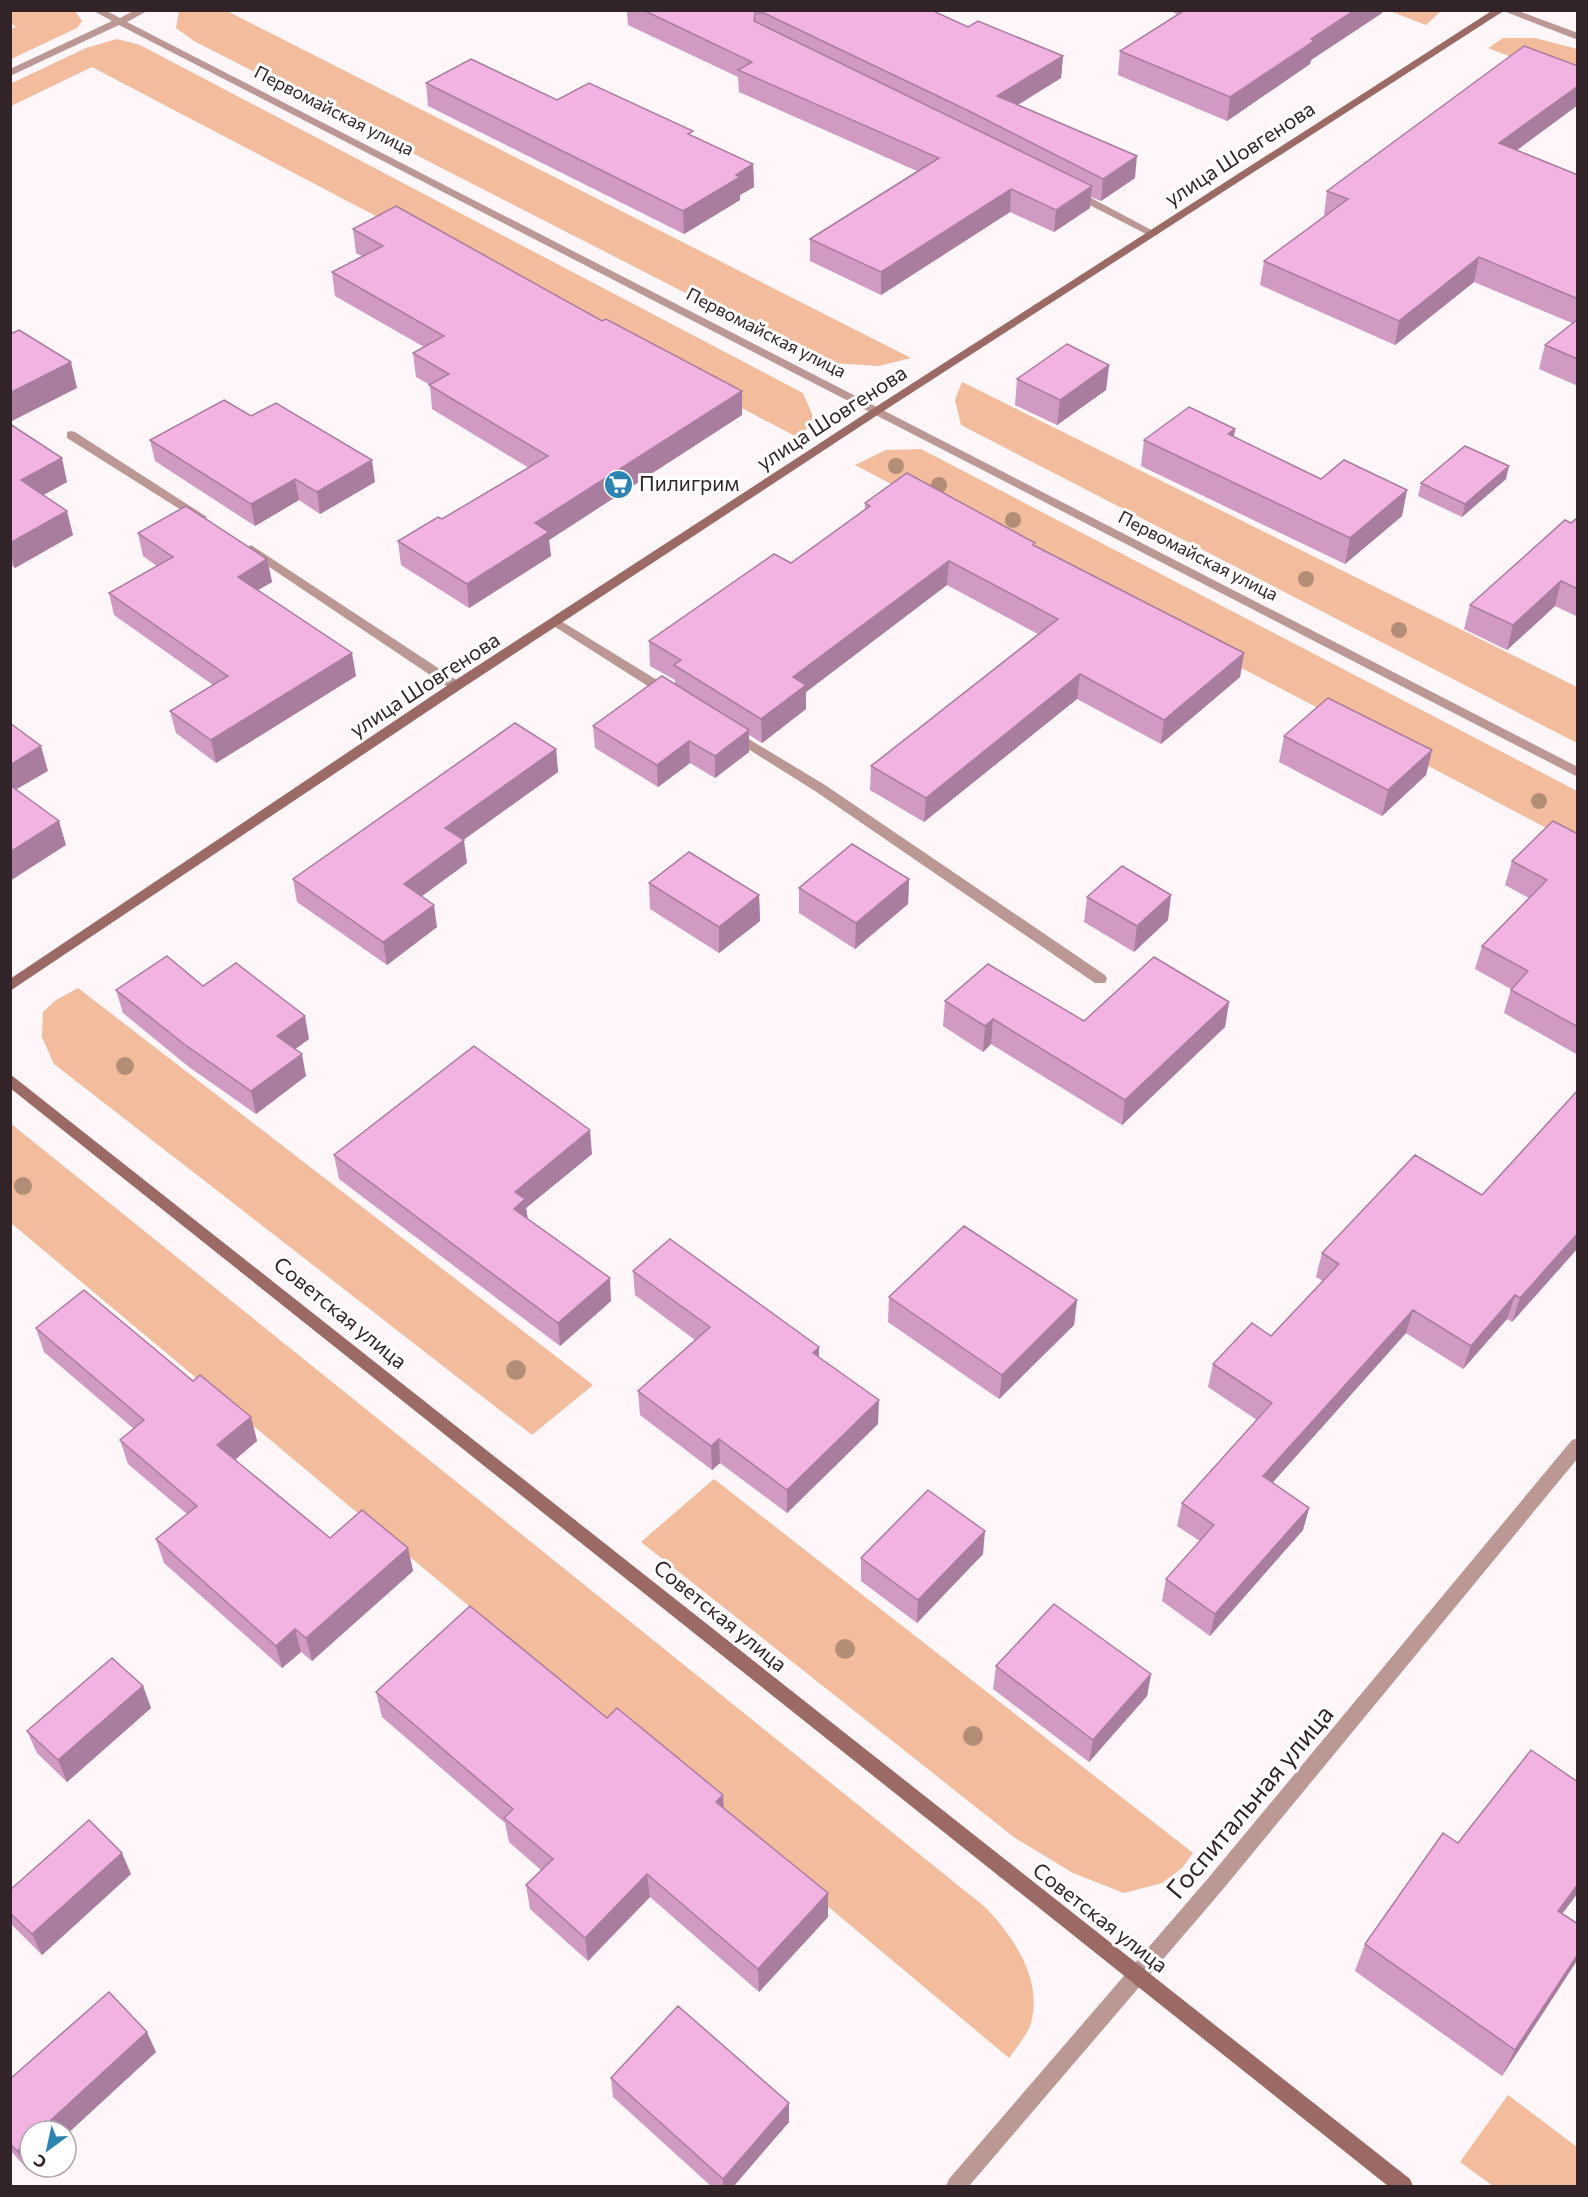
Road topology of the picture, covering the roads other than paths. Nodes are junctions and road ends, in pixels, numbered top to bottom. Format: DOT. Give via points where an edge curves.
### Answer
graph roads {
  1 [pos="97,10"];
  2 [pos="144,10"];
  3 [pos="1500,10"];
  4 [pos="1506,10"];
  5 [pos="119,22"];
  6 [pos="1578,37"];
  7 [pos="10,73"];
  8 [pos="1058,185"];
  9 [pos="1154,234"];
  10 [pos="878,410"];
  11 [pos="71,435"];
  12 [pos="213,525"];
  13 [pos="243,544"];
  14 [pos="556,622"];
  15 [pos="456,686"];
  16 [pos="678,699"];
  17 [pos="718,724"];
  18 [pos="1578,774"];
  19 [pos="1101,979"];
  20 [pos="10,986"];
  21 [pos="10,1078"];
  22 [pos="1578,1445"];
  23 [pos="1137,1976"];
  24 [pos="956,2187"];
  25 [pos="1403,2187"];
  1 -- 5 [label="street, Первомайская улица"];
  2 -- 5 [label="street"];
  3 -- 9 [label="main road, улица Шовгенова"];
  4 -- 6 [label="street"];
  5 -- 7 [label="street"];
  5 -- 10 [label="street, Первомайская улица"];
  8 -- 9 [label="street"];
  9 -- 10 [label="main road, улица Шовгенова"];
  10 -- 14 [label="main road, улица Шовгенова"];
  10 -- 18 [label="street, Первомайская улица"];
  11 -- 12 [label="street"];
  13 -- 15 [label="street"];
  14 -- 15 [label="main road, улица Шовгенова"];
  14 -- 16 [label="street"];
  15 -- 20 [label="main road, улица Шовгенова"];
  17 -- 19 [label="street" via="820,788"];
  21 -- 23 [label="main road, Советская улица"];
  22 -- 23 [label="street, Госпитальная улица"];
  23 -- 24 [label="street, Госпитальная улица"];
  23 -- 25 [label="main road, Советская улица"];
}
